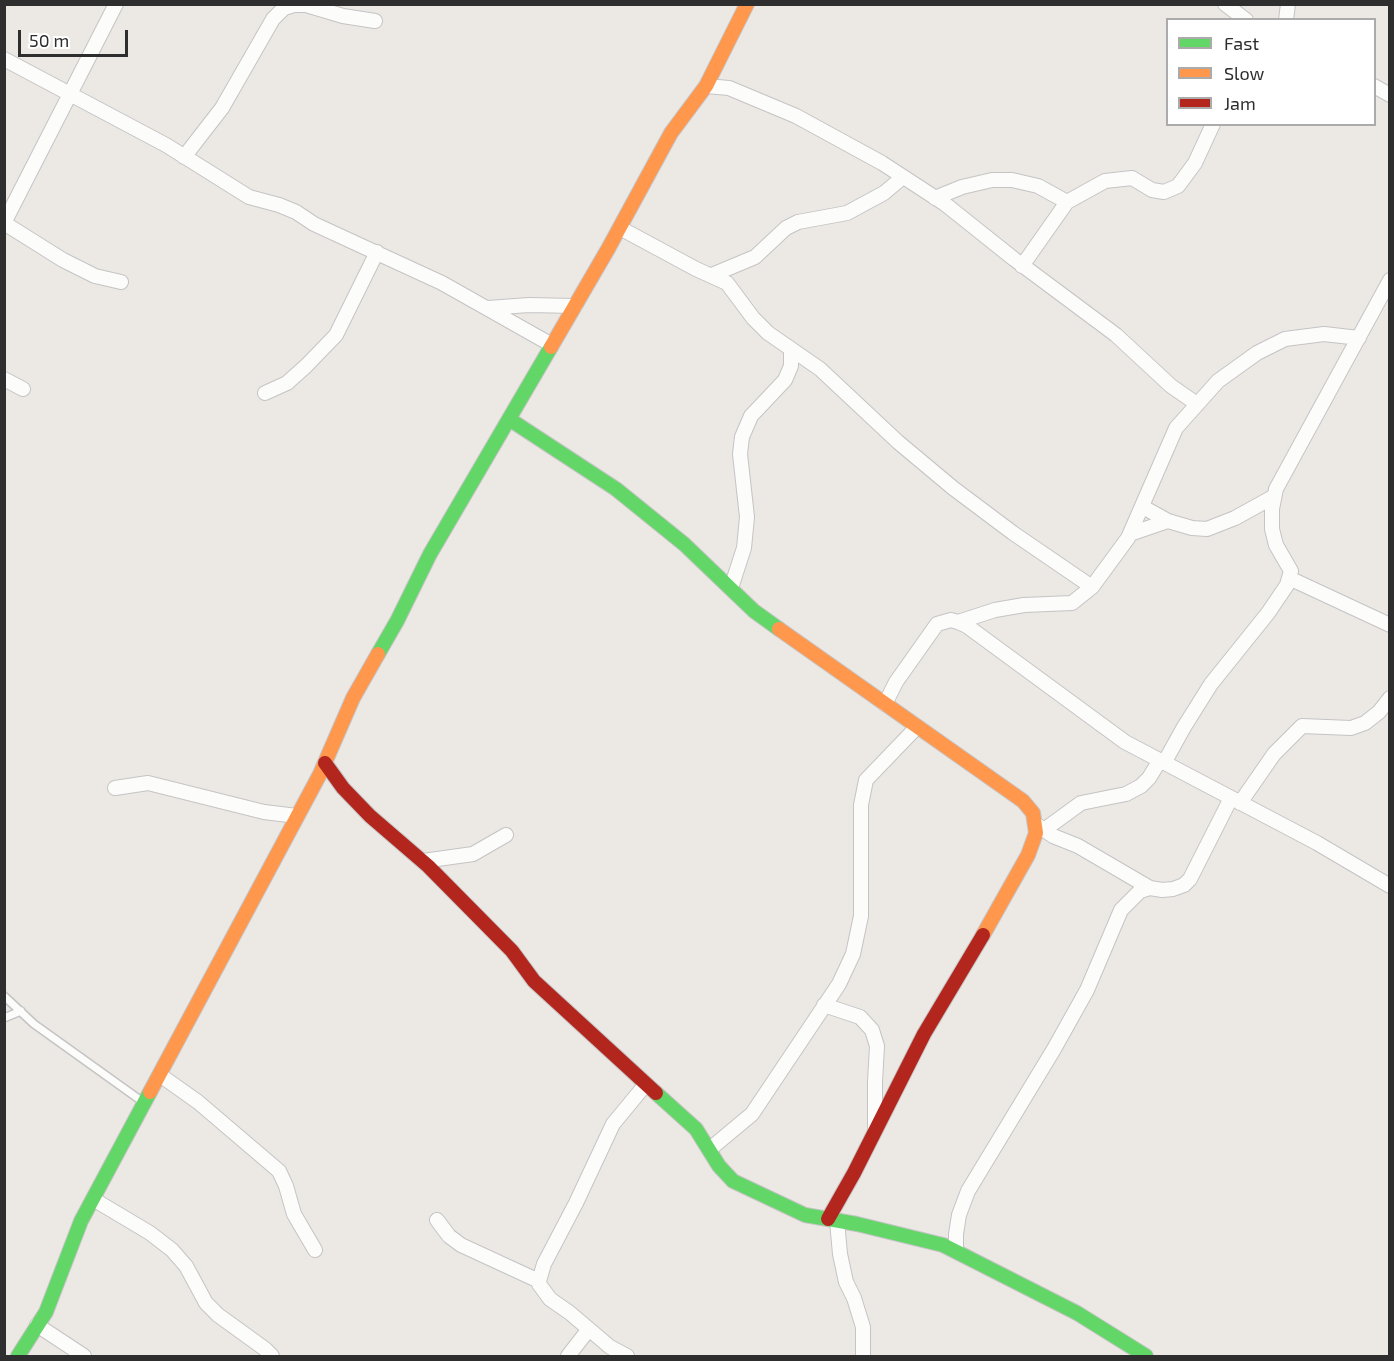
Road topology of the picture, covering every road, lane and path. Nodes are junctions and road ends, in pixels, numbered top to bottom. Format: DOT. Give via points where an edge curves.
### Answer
graph roads {
  1 [pos="116,4"];
  2 [pos="747,4"];
  3 [pos="1226,4"];
  4 [pos="1244,18"];
  5 [pos="375,21"];
  6 [pos="4,59"];
  7 [pos="706,86"];
  8 [pos="1376,87"];
  9 [pos="71,94"];
  10 [pos="1389,95"];
  11 [pos="1213,126"];
  12 [pos="184,157"];
  13 [pos="903,177"];
  14 [pos="935,198"];
  15 [pos="1067,202"];
  16 [pos="4,223"];
  17 [pos="620,228"];
  18 [pos="377,252"];
  19 [pos="1022,266"];
  20 [pos="712,275"];
  21 [pos="1389,280"];
  22 [pos="121,282"];
  23 [pos="575,306"];
  24 [pos="488,308"];
  25 [pos="1359,338"];
  26 [pos="552,345"];
  27 [pos="792,349"];
  28 [pos="4,379"];
  29 [pos="23,389"];
  30 [pos="265,393"];
  31 [pos="1197,404"];
  32 [pos="509,419"];
  33 [pos="1273,497"];
  34 [pos="1143,507"];
  35 [pos="1168,520"];
  36 [pos="1130,534"];
  37 [pos="1289,578"];
  38 [pos="1092,587"];
  39 [pos="731,588"];
  40 [pos="958,622"];
  41 [pos="1389,626"];
  42 [pos="1389,698"];
  43 [pos="885,704"];
  44 [pos="917,727"];
  45 [pos="1162,761"];
  46 [pos="325,763"];
  47 [pos="315,784"];
  48 [pos="115,788"];
  49 [pos="343,788"];
  50 [pos="1235,800"];
  51 [pos="297,816"];
  52 [pos="1040,827"];
  53 [pos="506,835"];
  54 [pos="423,861"];
  55 [pos="1389,886"];
  56 [pos="1150,888"];
  57 [pos="4,996"];
  58 [pos="824,1005"];
  59 [pos="21,1011"];
  60 [pos="4,1018"];
  61 [pos="160,1075"];
  62 [pos="646,1084"];
  63 [pos="145,1103"];
  64 [pos="875,1128"];
  65 [pos="710,1149"];
  66 [pos="93,1199"];
  67 [pos="437,1220"];
  68 [pos="833,1220"];
  69 [pos="315,1250"];
  70 [pos="956,1251"];
  71 [pos="539,1281"];
  72 [pos="38,1325"];
  73 [pos="589,1329"];
  74 [pos="18,1356"];
  75 [pos="84,1356"];
  76 [pos="272,1356"];
  77 [pos="568,1356"];
  78 [pos="627,1356"];
  79 [pos="863,1356"];
  80 [pos="1146,1356"];
  1 -- 9 [label="street"];
  2 -- 7 [label="street"];
  3 -- 4 [label="street"];
  5 -- 12 [label="street" via="306,5 284,8 273,19 222,108"];
  6 -- 9 [label="street"];
  7 -- 13 [label="street" via="729,88 796,116"];
  7 -- 17 [label="street" via="671,133"];
  8 -- 10 [label="street"];
  9 -- 12 [label="street"];
  9 -- 16 [label="street"];
  11 -- 15 [label="street" via="1195,163 1178,186 1164,192 1124,177 1105,181"];
  12 -- 18 [label="street" via="249,197 296,212"];
  13 -- 14 [label="street"];
  13 -- 20 [label="street" via="884,193 847,213 786,228 755,257"];
  14 -- 15 [label="street" via="962,187 1012,180 1038,186"];
  14 -- 19 [label="street"];
  15 -- 19 [label="street"];
  16 -- 22 [label="street" via="63,260 95,276"];
  17 -- 20 [label="street"];
  17 -- 23 [label="street"];
  18 -- 24 [label="street"];
  18 -- 30 [label="street" via="336,335 287,383"];
  19 -- 31 [label="street" via="1116,335 1171,386"];
  20 -- 27 [label="street" via="727,283 768,333"];
  21 -- 25 [label="street"];
  23 -- 24 [label="street" via="529,304"];
  23 -- 26 [label="street"];
  24 -- 26 [label="street"];
  25 -- 31 [label="street" via="1324,334 1285,339 1257,353 1218,381"];
  25 -- 33 [label="street"];
  26 -- 32 [label="street"];
  27 -- 38 [label="street" via="820,369 953,488"];
  27 -- 39 [label="street" via="791,366 784,380 751,416 742,437 740,454 747,517 744,548"];
  28 -- 29 [label="street"];
  31 -- 34 [label="street" via="1176,428"];
  32 -- 39 [label="street" via="616,489"];
  32 -- 46 [label="street" via="430,554 353,698"];
  33 -- 35 [label="street" via="1207,529"];
  33 -- 37 [label="street" via="1272,529 1291,571"];
  34 -- 35 [label="street"];
  34 -- 36 [label="street"];
  35 -- 36 [label="street"];
  36 -- 38 [label="street"];
  37 -- 41 [label="street"];
  37 -- 45 [label="street" via="1268,613 1211,684"];
  38 -- 40 [label="street" via="1072,603 1024,605"];
  39 -- 43 [label="street" via="754,611"];
  40 -- 43 [label="street" via="937,624"];
  40 -- 45 [label="street" via="1125,742"];
  42 -- 50 [label="street" via="1379,712 1351,728 1302,726"];
  43 -- 44 [label="street"];
  44 -- 52 [label="street" via="1023,801"];
  44 -- 58 [label="street" via="866,780 861,805 861,916 853,954"];
  45 -- 50 [label="street"];
  45 -- 52 [label="street" via="1141,786 1126,794 1081,803"];
  46 -- 47 [label="street"];
  46 -- 49 [label="street"];
  47 -- 49 [label="street"];
  47 -- 51 [label="street"];
  48 -- 51 [label="street" via="148,783 264,812"];
  49 -- 54 [label="street"];
  50 -- 55 [label="street"];
  50 -- 56 [label="street" via="1190,879 1173,889"];
  51 -- 61 [label="street"];
  52 -- 56 [label="street"];
  52 -- 64 [label="street"];
  53 -- 54 [label="street" via="472,854"];
  54 -- 62 [label="street" via="512,951 534,981"];
  56 -- 70 [label="street" via="1140,891 1121,910 1087,990 969,1191 959,1215"];
  57 -- 59 [label="lane"];
  58 -- 64 [label="street" via="860,1017 872,1030 877,1046"];
  58 -- 65 [label="street" via="752,1114"];
  59 -- 60 [label="lane"];
  59 -- 63 [label="lane"];
  61 -- 63 [label="street"];
  61 -- 69 [label="street" via="279,1171 294,1215"];
  62 -- 65 [label="street" via="696,1129"];
  62 -- 71 [label="street" via="613,1124"];
  63 -- 66 [label="street"];
  64 -- 68 [label="street"];
  65 -- 68 [label="street" via="733,1181 805,1215"];
  66 -- 72 [label="street"];
  66 -- 76 [label="street" via="172,1250 186,1266 206,1303"];
  67 -- 71 [label="street" via="448,1236 461,1245"];
  68 -- 70 [label="street"];
  68 -- 79 [label="street" via="846,1282 863,1327"];
  70 -- 80 [label="street" via="1077,1313"];
  71 -- 73 [label="street" via="550,1299"];
  72 -- 74 [label="street"];
  72 -- 75 [label="street"];
  73 -- 77 [label="street"];
  73 -- 78 [label="street"];
}
